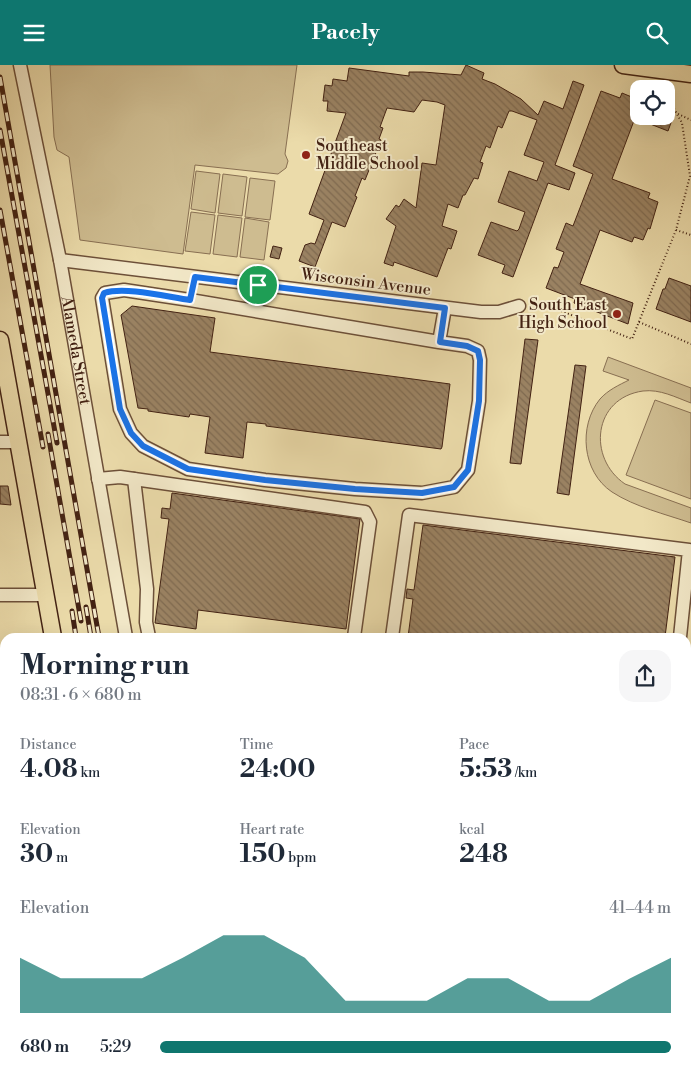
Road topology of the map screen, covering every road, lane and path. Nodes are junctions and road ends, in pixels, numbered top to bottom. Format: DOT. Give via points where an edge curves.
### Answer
graph roads {
  1 [pos="20,65"];
  2 [pos="623,65"];
  3 [pos="691,74"];
  4 [pos="675,110"];
  5 [pos="678,114"];
  6 [pos="691,120"];
  7 [pos="676,230"];
  8 [pos="691,235"];
  9 [pos="60,259"];
  10 [pos="195,277"];
  11 [pos="190,300"];
  12 [pos="518,306"];
  13 [pos="445,308"];
  14 [pos="639,322"];
  15 [pos="0,340"];
  16 [pos="440,342"];
  17 [pos="691,344"];
  18 [pos="5,401"];
  19 [pos="0,443"];
  20 [pos="18,443"];
  21 [pos="98,479"];
  22 [pos="134,479"];
  23 [pos="0,595"];
  24 [pos="45,595"];
  25 [pos="52,633"];
  26 [pos="125,633"];
  27 [pos="148,633"];
  28 [pos="355,633"];
  29 [pos="393,633"];
  30 [pos="680,633"];
  1 -- 9 [label="street, Alameda Street"];
  2 -- 3 [label="main road"];
  4 -- 5 [label="path"];
  5 -- 6 [label="path"];
  5 -- 7 [label="path" via="690,176"];
  7 -- 8 [label="path"];
  7 -- 14 [label="path"];
  9 -- 10 [label="street, Wisconsin Avenue"];
  9 -- 21 [label="street, Alameda Street"];
  10 -- 11 [label="street"];
  10 -- 13 [label="street, Wisconsin Avenue"];
  11 -- 16 [label="street"];
  11 -- 16 [label="street" via="124,290 104,293 102,298 120,409 131,433 143,446 188,469 355,489 422,493 454,487 468,470 479,401 480,360 478,351 467,346"];
  12 -- 13 [label="street, Wisconsin Avenue" via="481,313"];
  12 -- 14 [label="path" via="546,305 632,339"];
  13 -- 16 [label="street"];
  14 -- 17 [label="path"];
  15 -- 18 [label="main road"];
  18 -- 20 [label="main road"];
  19 -- 20 [label="street"];
  20 -- 24 [label="main road"];
  21 -- 22 [label="street"];
  21 -- 26 [label="street, Alameda Street"];
  22 -- 27 [label="street" via="147,589"];
  22 -- 28 [label="street" via="365,511 370,522"];
  23 -- 24 [label="street"];
  24 -- 25 [label="main road"];
  29 -- 30 [label="street" via="409,515 689,551"];
}
